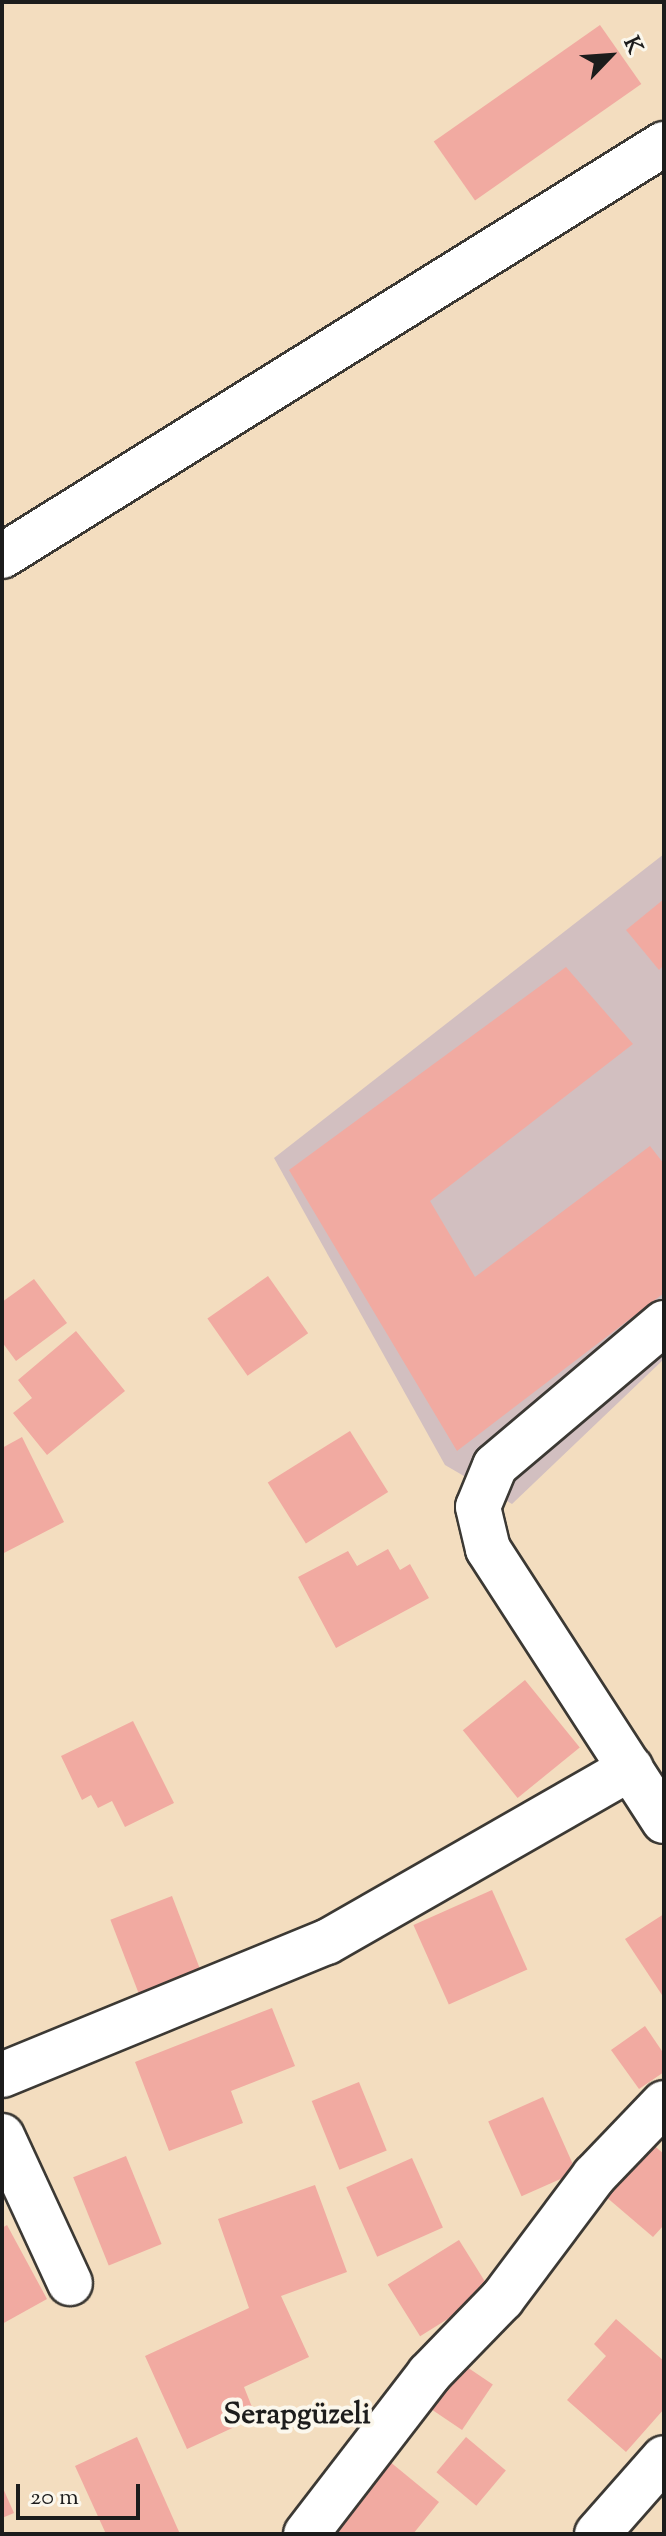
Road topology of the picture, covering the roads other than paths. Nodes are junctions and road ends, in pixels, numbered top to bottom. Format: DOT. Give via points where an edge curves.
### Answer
graph roads {
  1 [pos="664,144"];
  2 [pos="2,556"];
  3 [pos="664,1323"];
  4 [pos="631,1768"];
  5 [pos="664,1821"];
  6 [pos="2,2075"];
  7 [pos="664,2103"];
  8 [pos="2,2136"];
  9 [pos="70,2283"];
  10 [pos="664,2458"];
  11 [pos="306,2534"];
  12 [pos="597,2534"];
  1 -- 2 [label="street"];
  3 -- 4 [label="street" via="495,1466 478,1507 488,1549"];
  4 -- 5 [label="street"];
  4 -- 6 [label="street" via="327,1942"];
  7 -- 11 [label="street" via="594,2176 502,2299 429,2374"];
  8 -- 9 [label="street"];
  10 -- 12 [label="street"];
}
